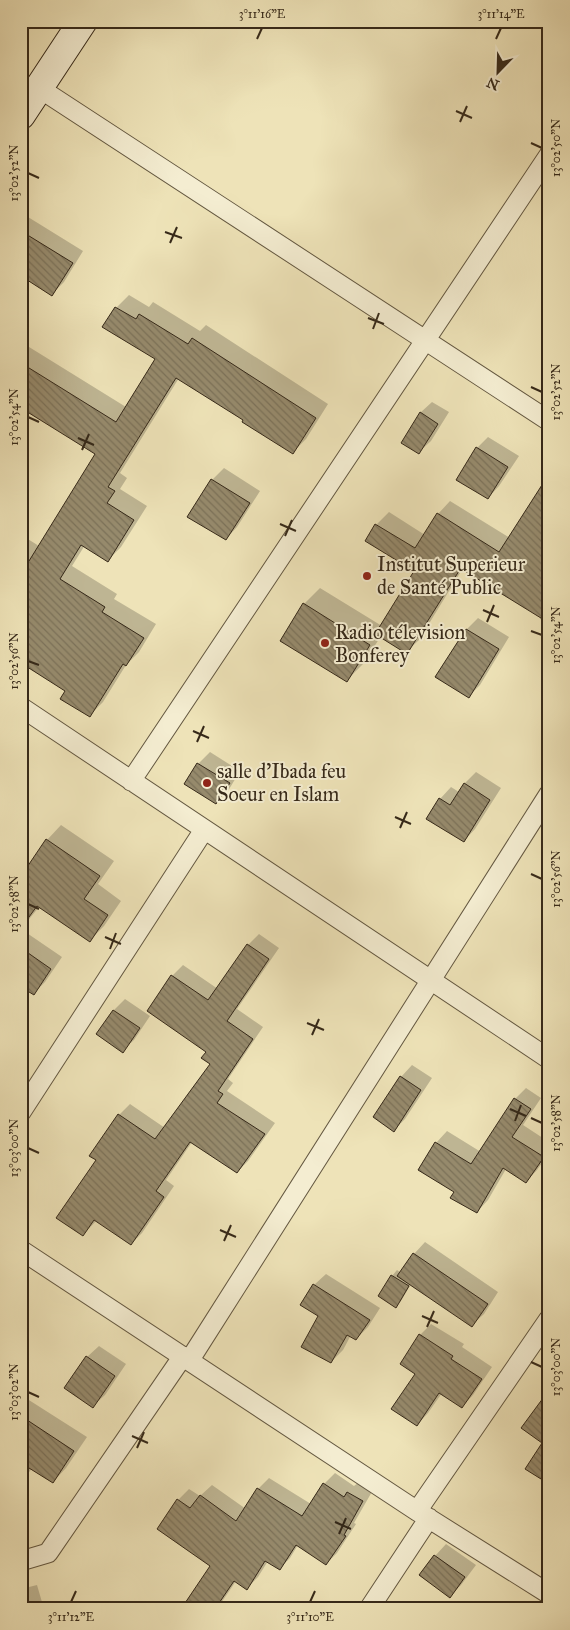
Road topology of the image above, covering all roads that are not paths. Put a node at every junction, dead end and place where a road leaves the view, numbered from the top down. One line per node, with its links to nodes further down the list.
1 (83, 21): 2 (main road)
2 (39, 88): 3 (main road); 5 (street)
3 (21, 115)
4 (549, 155): 5 (street)
5 (425, 340): 6 (street); 8 (street)
6 (549, 421)
7 (21, 707): 8 (street)
8 (131, 781): 10 (street)
9 (549, 794): 11 (street)
10 (204, 830): 11 (street); 13 (street)
11 (430, 980): 12 (street); 16 (street)
12 (549, 1059)
13 (21, 1112)
14 (21, 1250): 16 (street)
15 (549, 1319): 17 (street)
16 (186, 1359): 17 (street); 18 (street)
17 (423, 1515): 19 (street); 20 (street)
18 (21, 1561)
19 (549, 1594)
20 (369, 1609)

